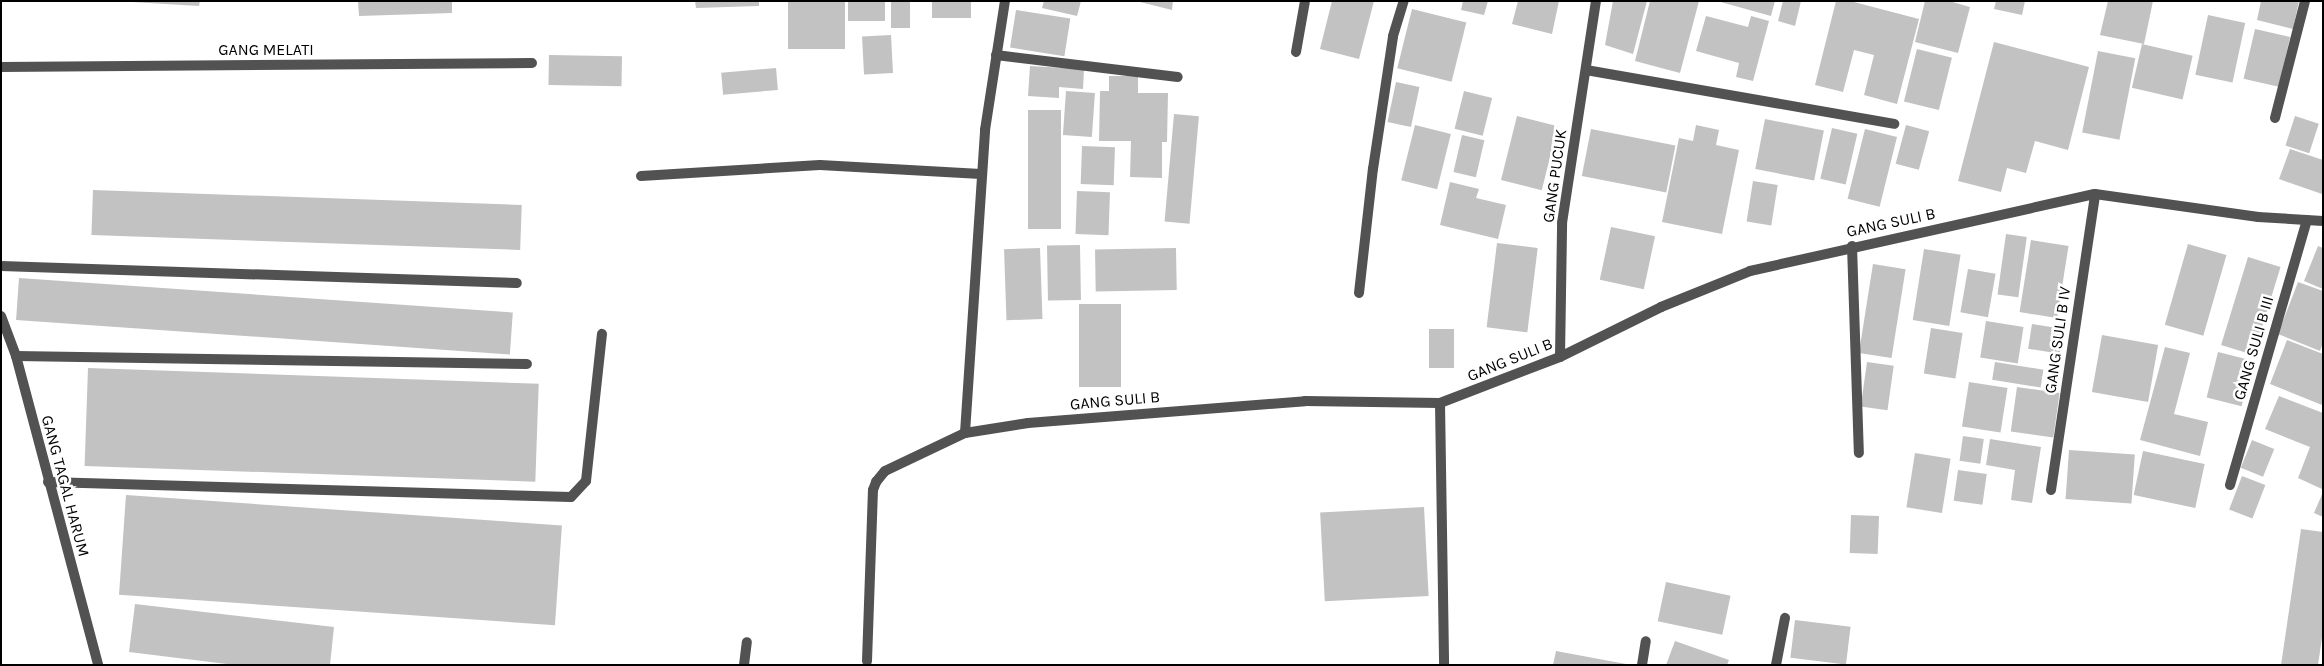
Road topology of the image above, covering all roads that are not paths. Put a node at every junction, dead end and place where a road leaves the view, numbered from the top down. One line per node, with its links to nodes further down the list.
1 (1004, 1): 7 (street)
2 (1305, 1): 6 (street)
3 (1404, 1): 22 (street)
4 (1596, 1): 10 (street, GANG PUCUK)
5 (2305, 1): 12 (street)
6 (1296, 52)
7 (996, 55): 11 (street); 14 (street)
8 (532, 63): 9 (street, GANG MELATI)
9 (1, 67)
10 (1586, 70): 13 (street); 26 (street, GANG PUCUK)
11 (1178, 77)
12 (2275, 118)
13 (1894, 124)
14 (982, 174): 15 (street); 29 (street)
15 (641, 176)
16 (2095, 194): 17 (street, GANG SULI B); 19 (street, GANG SULI B); 33 (street, GANG SULI B IV)
17 (2307, 220): 18 (street, GANG SULI B); 32 (street, GANG SULI B III)
18 (2323, 221)
19 (1852, 246): 26 (street, GANG SULI B); 30 (street)
20 (1, 266): 21 (street)
21 (517, 283)
22 (1359, 293)
23 (1, 316): 25 (street, GANG TAGAL HARUM)
24 (602, 334): 31 (street)
25 (16, 356): 27 (street); 31 (street, GANG TAGAL HARUM)
26 (1560, 357): 28 (street, GANG SULI B)
27 (528, 364)
28 (1440, 403): 29 (street, GANG SULI B); 40 (street)
29 (965, 433): 37 (street, GANG SULI B)
30 (1859, 453)
31 (48, 482): 38 (street, GANG TAGAL HARUM)
32 (2230, 485)
33 (2051, 490)
34 (1785, 618): 42 (street)
35 (1646, 641): 41 (street)
36 (747, 642): 39 (street)
37 (867, 661)
38 (98, 665)
39 (744, 665)
40 (1444, 665)
41 (1642, 665)
42 (1776, 665)

